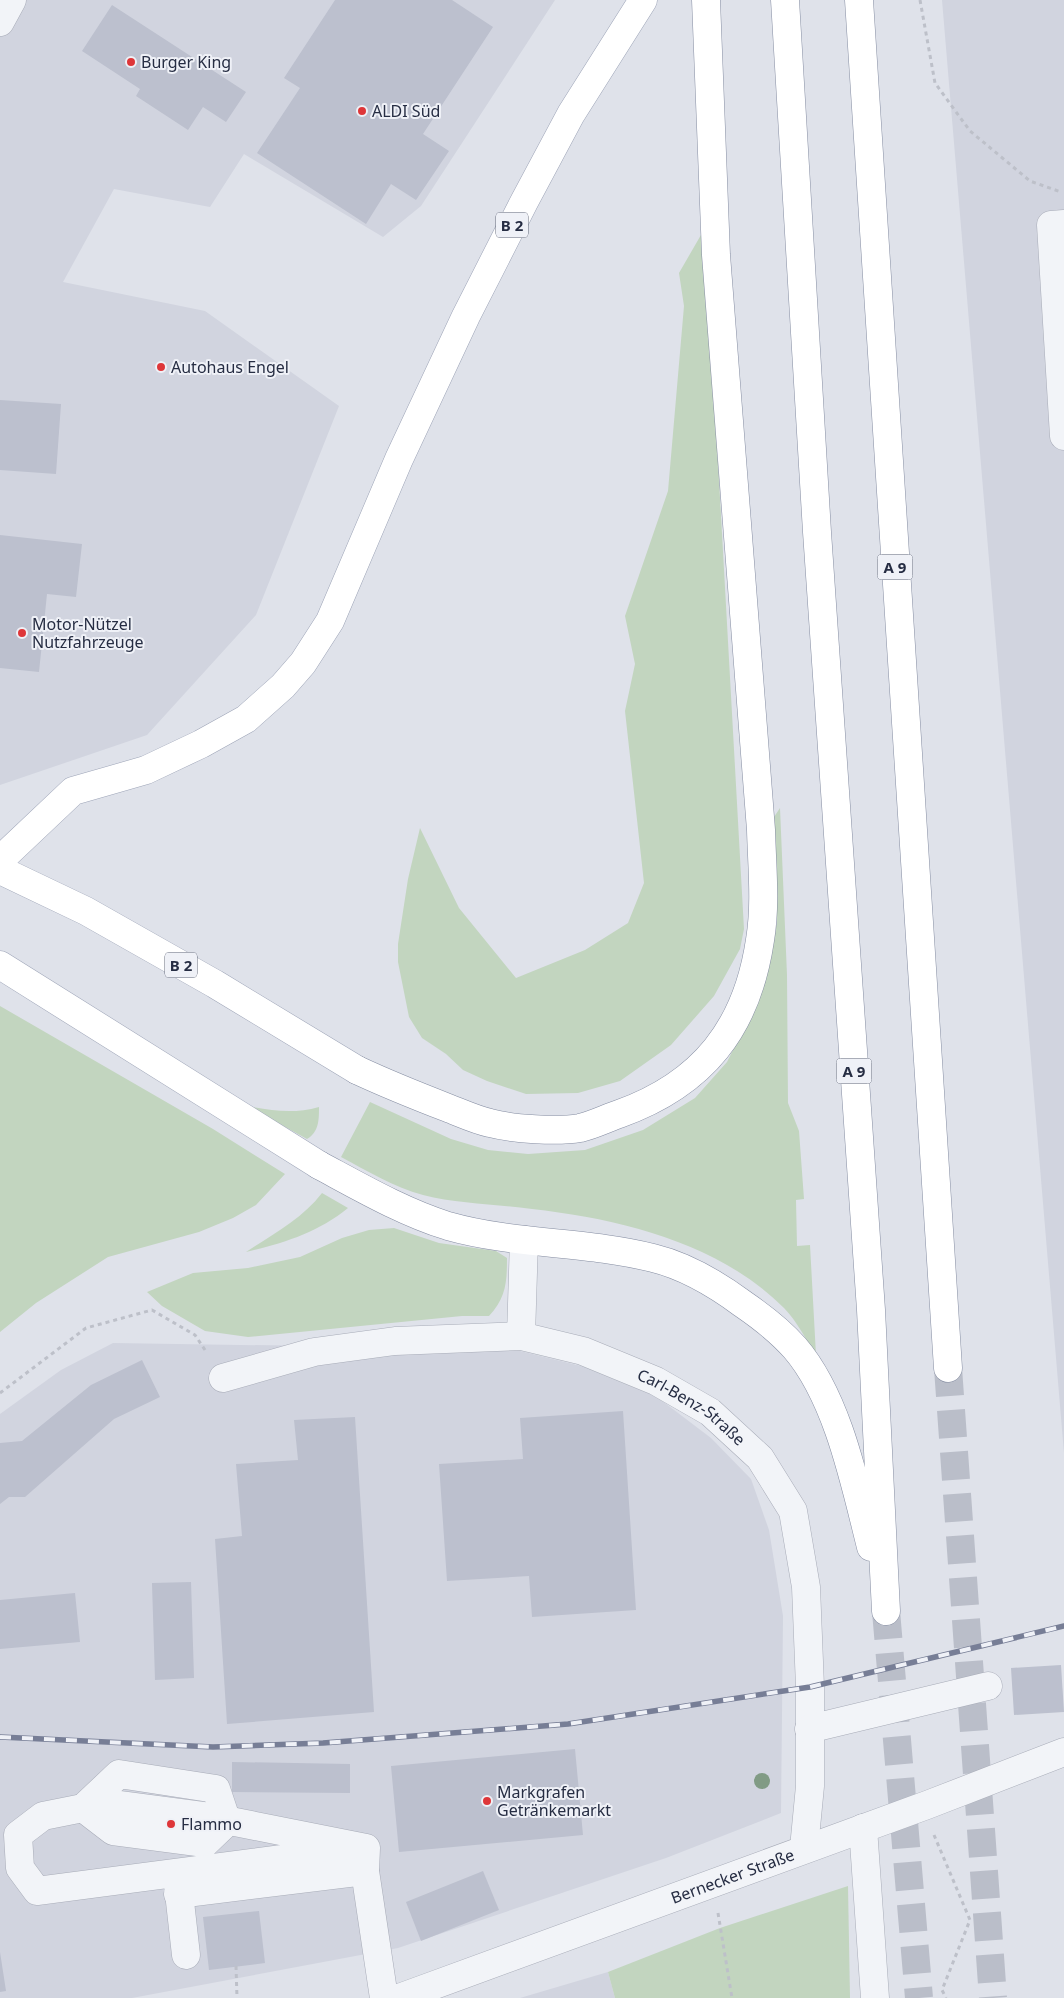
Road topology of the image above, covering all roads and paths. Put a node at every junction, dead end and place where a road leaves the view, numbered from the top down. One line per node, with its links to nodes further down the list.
1 (12, 0): 7 (street)
2 (643, 0): 11 (main road, B 2)
3 (706, 0): 12 (main road, B 2)
4 (785, 0): 14 (main road, A 9)
5 (859, 0): 16 (main road, A 9)
6 (920, 0): 8 (path)
7 (0, 22)
8 (1064, 194)
9 (1064, 224): 10 (street)
10 (1064, 436)
11 (0, 860)
12 (0, 870)
13 (0, 965): 14 (main road)
14 (524, 1240): 15 (street)
15 (522, 1336): 17 (street, Carl-Benz-Straße); 20 (street, Carl-Benz-Straße)
16 (948, 1368)
17 (223, 1378): 18 (path)
18 (0, 1393)
19 (988, 1686): 20 (street)
20 (809, 1729): 24 (street, Carl-Benz-Straße)
21 (1064, 1752): 22 (street, Bernecker Straße)
22 (927, 1805): 23 (street, Bernecker Straße); 35 (path)
23 (863, 1828): 24 (street, Bernecker Straße); 34 (street)
24 (804, 1848): 27 (street, Bernecker Straße)
25 (365, 1860): 26 (street); 26 (street); 31 (street)
26 (177, 1883): 28 (street)
27 (712, 1883): 32 (street, Bernecker Straße); 33 (path)
28 (186, 1955)
29 (236, 1966): 30 (path)
30 (237, 1998)
31 (384, 1998)
32 (399, 1998)
33 (732, 1998)
34 (875, 1998)
35 (946, 1998)

